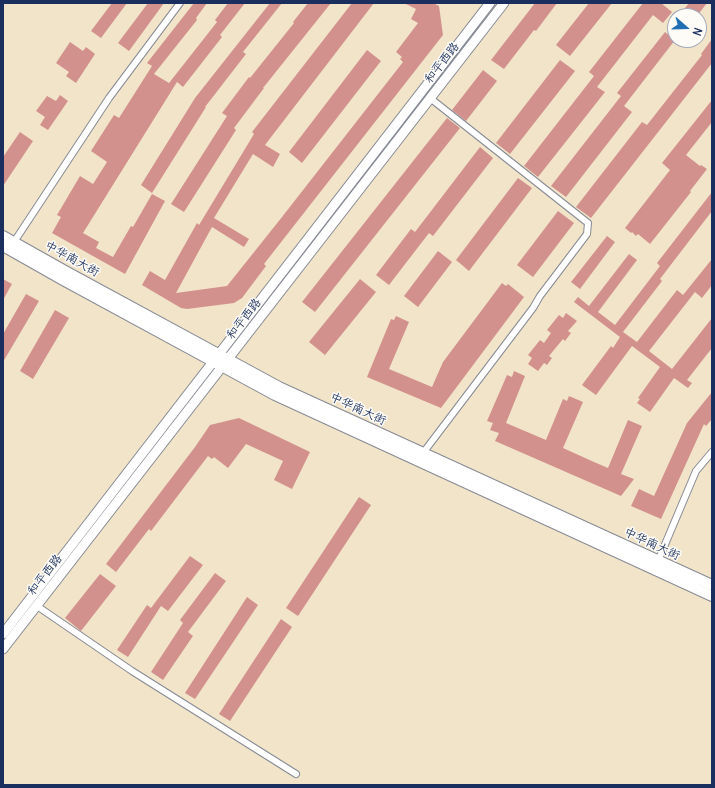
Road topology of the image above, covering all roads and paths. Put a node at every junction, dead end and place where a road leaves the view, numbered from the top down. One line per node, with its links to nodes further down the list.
1 (180, 3): 6 (street)
2 (490, 3): 8 (main road, 和平西路)
3 (504, 3): 4 (main road, 和平西路)
4 (430, 98): 8 (main road, 和平西路); 10 (street)
5 (3, 236): 6 (main road, 中华南大街)
6 (14, 242): 8 (main road, 中华南大街)
7 (3, 246): 8 (main road, 中华南大街)
8 (221, 360): 10 (main road, 中华南大街); 13 (main road, 中华南大街); 14 (main road, 和平西路); 15 (main road, 和平西路)
9 (712, 452): 11 (street)
10 (423, 454): 11 (main road, 中华南大街)
11 (658, 561): 12 (main road, 中华南大街)
12 (712, 585)
13 (712, 596)
14 (36, 606): 16 (main road, 和平西路); 17 (street)
15 (3, 634)
16 (3, 649)
17 (296, 774)

